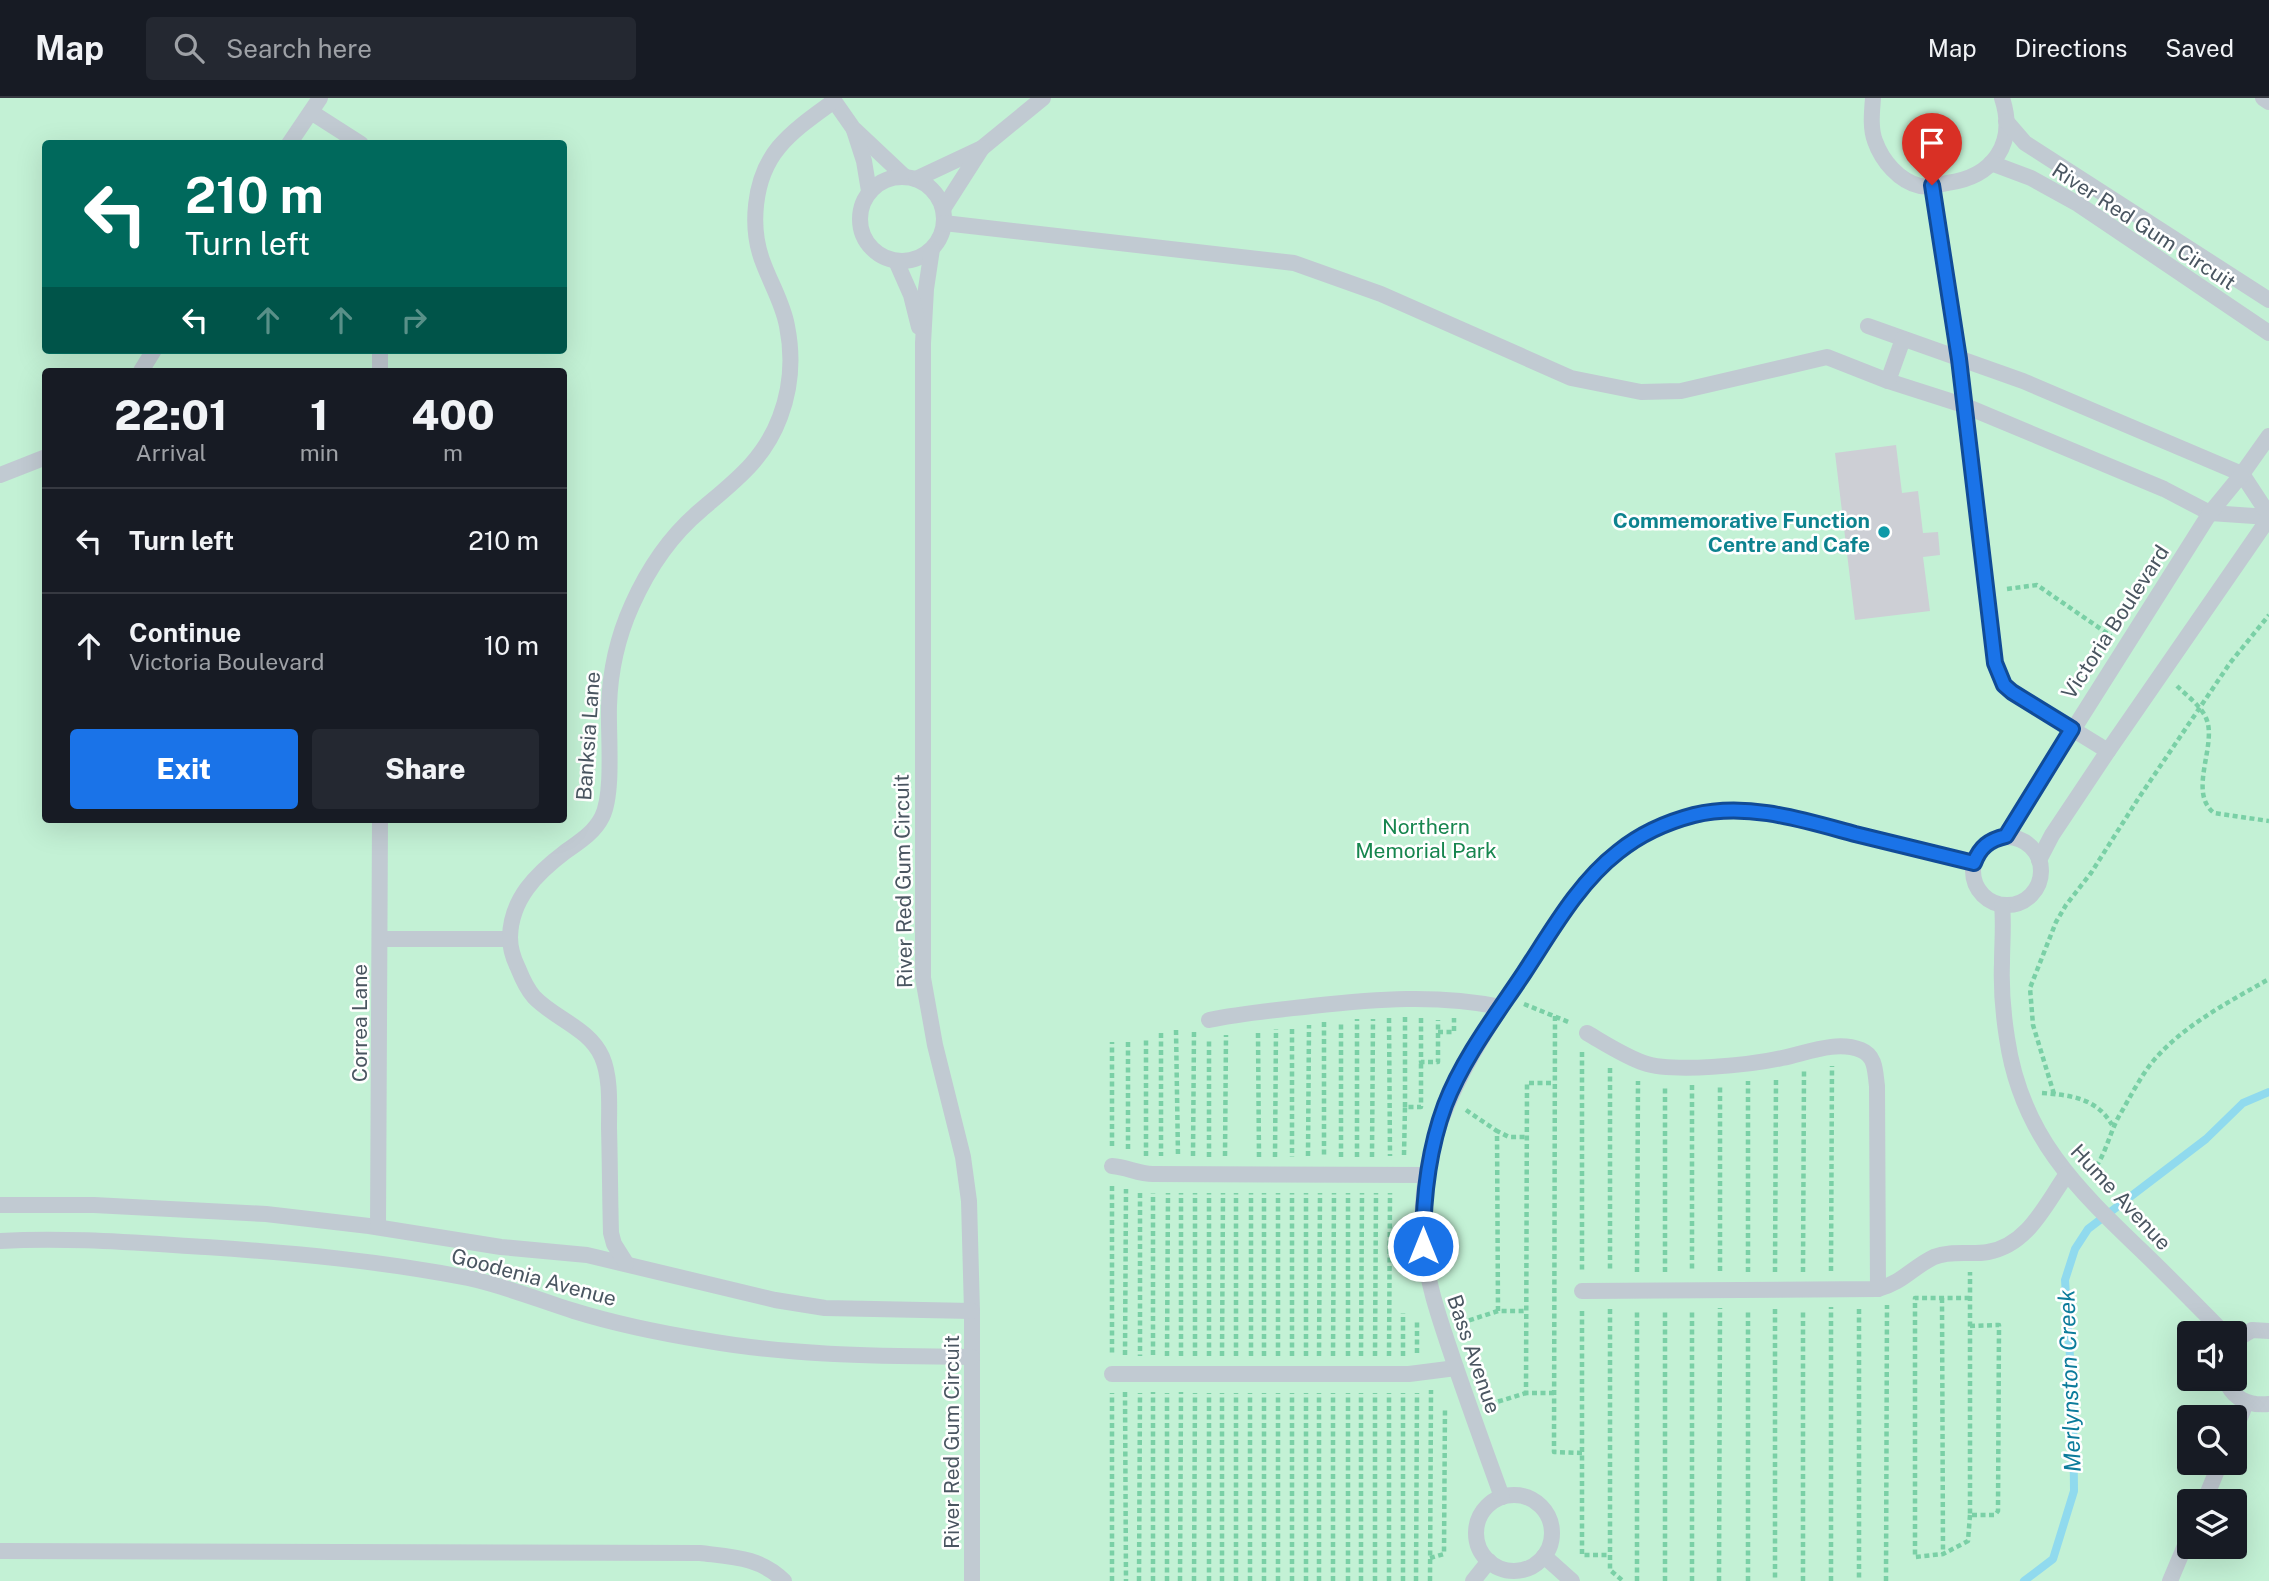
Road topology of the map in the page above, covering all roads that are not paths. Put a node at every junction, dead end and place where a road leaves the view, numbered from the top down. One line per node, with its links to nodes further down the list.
1 (1043, 98): 12 (lane)
2 (1872, 98): 15 (lane)
3 (2002, 98): 8 (lane)
4 (2263, 98): 6 (lane)
5 (833, 99): 9 (lane); 42 (lane, Banksia Lane)
6 (2269, 102)
7 (316, 105): 10 (lane); 11 (lane)
8 (2006, 121): 13 (lane); 20 (lane, River Red Gum Circuit)
9 (853, 128): 14 (lane); 16 (lane)
10 (292, 140)
11 (356, 140)
12 (982, 148): 14 (lane); 17 (lane)
13 (1991, 163): 15 (lane); 22 (lane, River Red Gum Circuit)
14 (910, 178): 16 (lane); 17 (lane)
15 (1932, 185): 25 (lane)
16 (869, 191): 19 (lane)
17 (944, 216): 18 (lane); 26 (lane)
18 (932, 249): 19 (lane); 24 (lane, River Red Gum Circuit)
19 (897, 261): 24 (lane, River Red Gum Circuit)
20 (2269, 300)
21 (1868, 326): 23 (lane)
22 (2269, 333)
23 (1903, 339): 25 (lane); 26 (lane)
24 (923, 342): 55 (lane, River Red Gum Circuit)
25 (1959, 359): 27 (lane); 30 (lane)
26 (1888, 382): 27 (lane)
27 (1963, 405): 32 (lane); 34 (lane)
28 (2269, 436): 30 (lane, Victoria Boulevard)
29 (42, 459): 31 (lane)
30 (2242, 474): 32 (lane, Victoria Boulevard); 33 (lane)
31 (0, 475)
32 (2210, 513): 33 (lane); 34 (lane, Victoria Boulevard)
33 (2269, 517): 35 (lane)
34 (2072, 729): 35 (lane); 37 (lane, Victoria Boulevard)
35 (2108, 751): 38 (lane)
36 (380, 823): 41 (lane, Correa Lane)
37 (2006, 836): 38 (lane); 39 (lane)
38 (2039, 860): 40 (lane)
39 (1974, 863): 40 (lane); 43 (lane, Bass Avenue)
40 (2002, 905): 47 (lane, Hume Avenue)
41 (380, 939): 42 (lane); 50 (lane, Correa Lane)
42 (510, 939): 52 (lane, Banksia Lane)
43 (1504, 1002): 44 (lane); 48 (lane, Bass Avenue)
44 (1210, 1020)
45 (1587, 1033): 53 (lane)
46 (1120, 1167): 48 (lane)
47 (2067, 1174): 53 (lane); 56 (lane, Hume Avenue)
48 (1427, 1175): 60 (lane, Bass Avenue)
49 (0, 1205): 50 (lane, Goodenia Avenue)
50 (378, 1227): 52 (lane, Goodenia Avenue)
51 (0, 1241): 59 (lane, Goodenia Avenue)
52 (626, 1263): 55 (lane, Goodenia Avenue)
53 (1882, 1288): 54 (lane)
54 (1582, 1291)
55 (972, 1311): 59 (lane, River Red Gum Circuit)
56 (2212, 1321)
57 (2269, 1331): 58 (lane)
58 (2247, 1333)
59 (972, 1357): 71 (lane, River Red Gum Circuit)
60 (1456, 1368): 61 (lane); 65 (lane, Bass Avenue)
61 (1112, 1374)
62 (2233, 1391): 63 (lane)
63 (2246, 1403): 64 (lane)
64 (2269, 1404)
65 (1502, 1497): 67 (lane); 69 (lane)
66 (0, 1551): 70 (lane)
67 (1544, 1556): 69 (lane); 73 (lane)
68 (2180, 1559): 74 (lane)
69 (1489, 1561): 72 (lane)
70 (784, 1581)
71 (972, 1581)
72 (1473, 1581)
73 (1572, 1581)
74 (2171, 1581)

